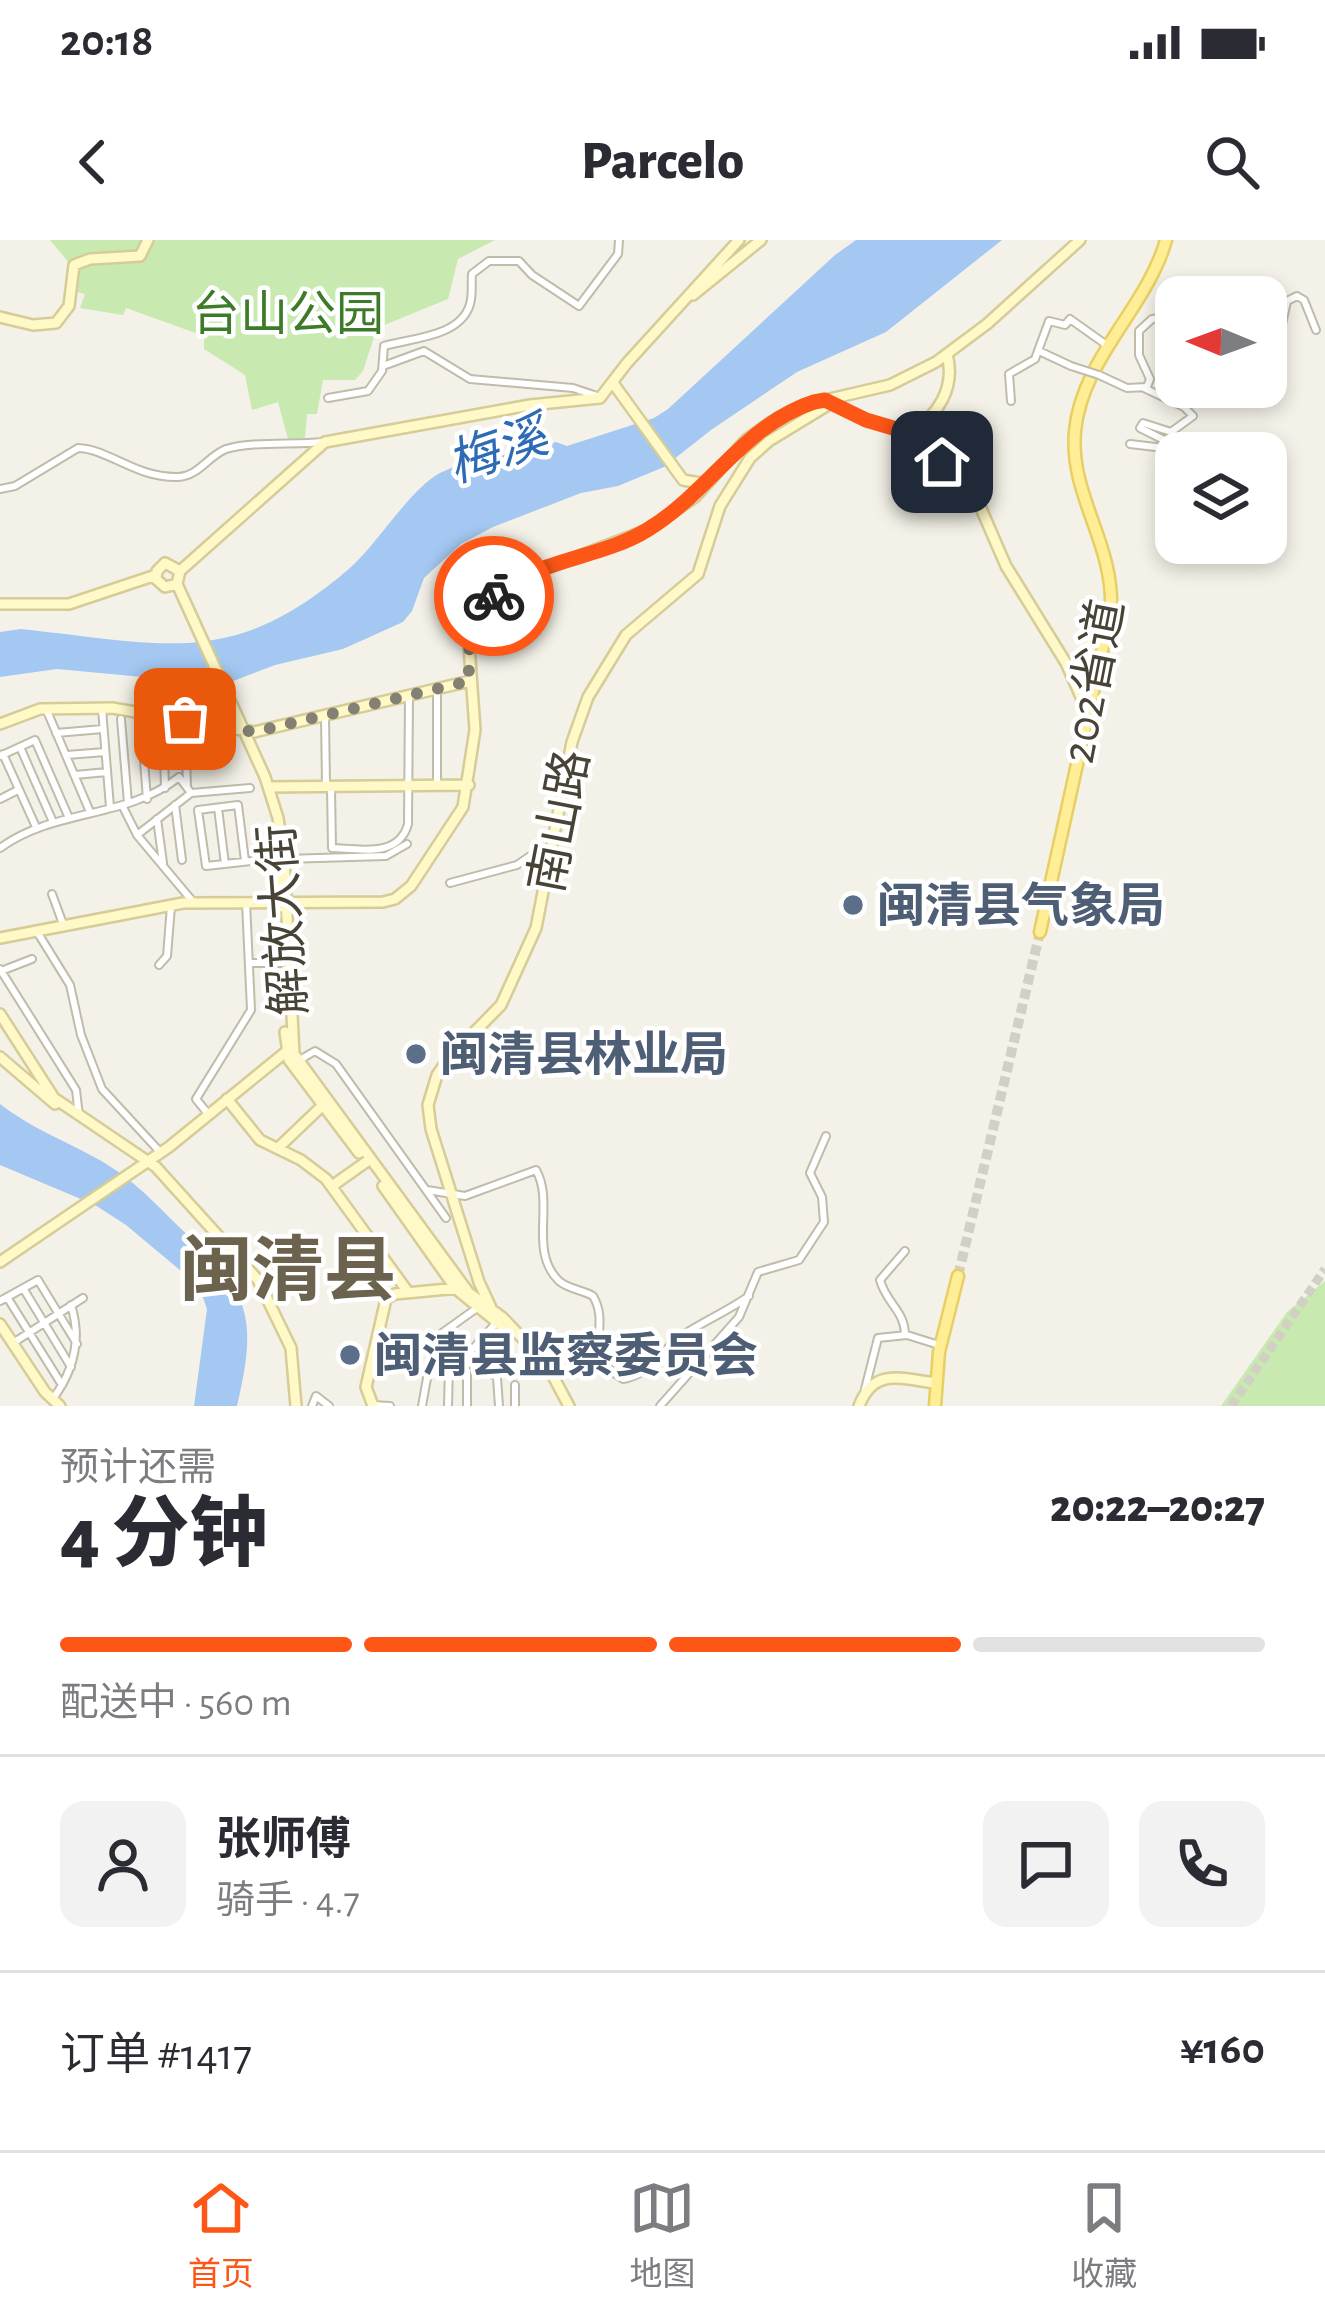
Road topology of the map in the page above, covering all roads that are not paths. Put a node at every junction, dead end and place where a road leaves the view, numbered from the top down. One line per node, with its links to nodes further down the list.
1 (148, 240): 9 (street)
2 (619, 240): 15 (street)
3 (739, 240): 7 (street)
4 (761, 240): 7 (street)
5 (1079, 240): 14 (street)
6 (1166, 240): 12 (main road, 202省道)
7 (688, 298): 16 (street)
8 (1287, 301): 11 (street)
9 (0, 317)
10 (1155, 319): 17 (street)
11 (1316, 330)
12 (1108, 346): 13 (street); 38 (main road, 202省道)
13 (1039, 350): 17 (street, bridge); 20 (street)
14 (947, 354): 21 (street, 南山路); 22 (street)
15 (383, 366): 18 (street); 19 (street)
16 (616, 388): 19 (street); 25 (street)
17 (1144, 388): 24 (street)
18 (328, 398)
19 (600, 398): 23 (street)
20 (1011, 401)
21 (828, 402): 22 (street); 26 (street); 80 (street, 南山路)
22 (910, 433): 38 (street)
23 (325, 442): 27 (street); 29 (street)
24 (1130, 443)
25 (681, 478): 26 (street); 28 (street)
26 (706, 484): 28 (street)
27 (0, 489)
28 (688, 502): 33 (street)
29 (179, 571): 30 (street); 31 (street)
30 (156, 575): 31 (street); 32 (street)
31 (175, 585): 46 (street, 解放大街)
32 (0, 604)
33 (470, 681): 34 (street); 57 (street)
34 (437, 689): 35 (street); 56 (street)
35 (409, 696): 39 (street); 55 (street)
36 (102, 708): 37 (street); 41 (street); 45 (street)
37 (46, 709): 43 (street); 47 (street)
38 (1088, 713): 91 (main road, 202省道)
39 (325, 715): 46 (street); 54 (street)
40 (121, 719): 65 (street)
41 (185, 719): 46 (street); 62 (street)
42 (141, 722): 63 (street)
43 (0, 724)
44 (163, 725): 59 (street)
45 (104, 729): 47 (street); 49 (street)
46 (241, 731): 58 (street, 解放大街); 77 (street, 解放大街)
47 (56, 733): 51 (street)
48 (20, 747): 50 (street); 70 (street); 72 (street)
49 (105, 752): 51 (street); 52 (street)
50 (2, 755): 61 (street)
51 (66, 755): 53 (street)
52 (107, 772): 53 (street); 67 (street)
53 (74, 775): 69 (street)
54 (328, 785): 55 (street); 55 (street); 58 (street)
55 (408, 785): 56 (street)
56 (437, 785): 57 (street)
57 (469, 785): 86 (street)
58 (269, 787): 77 (street, 解放大街)
59 (165, 788): 62 (street); 63 (street)
60 (250, 788): 62 (street)
61 (19, 790): 64 (street); 73 (street)
62 (189, 790): 66 (street)
63 (147, 799): 65 (street)
64 (0, 800)
65 (125, 804): 67 (street); 74 (street)
66 (176, 805): 71 (street); 78 (street)
67 (110, 808): 69 (street)
68 (218, 808): 79 (street); 81 (street); 81 (street)
69 (90, 812): 70 (street)
70 (69, 818): 72 (street)
71 (158, 819): 74 (street); 82 (street)
72 (53, 822): 73 (street)
73 (36, 827): 76 (street)
74 (136, 835): 82 (street)
75 (407, 844): 77 (street)
76 (0, 848)
77 (281, 858): 79 (street); 86 (street, 解放大街)
78 (182, 860)
79 (244, 861): 81 (street)
80 (550, 861): 83 (street); 113 (street, 南山路)
81 (225, 864)
82 (164, 867): 87 (street)
83 (450, 883)
84 (52, 894): 89 (street)
85 (246, 902): 86 (street); 87 (street); 94 (street)
86 (283, 902): 95 (street, 解放大街); 99 (street, 解放大街)
87 (194, 903): 88 (street)
88 (172, 904): 89 (street); 96 (street)
89 (63, 923): 90 (street)
90 (35, 930): 92 (street); 108 (street)
91 (1040, 932)
92 (0, 938)
93 (32, 959): 97 (street)
94 (250, 963): 95 (street); 105 (street)
95 (283, 963): 99 (street, 解放大街)
96 (159, 965)
97 (1, 970): 104 (street)
98 (0, 1014): 104 (street)
99 (289, 1051): 102 (street); 103 (street, 解放大街); 120 (street, 解放大街)
100 (0, 1057): 104 (street)
101 (304, 1058): 112 (street)
102 (227, 1099): 105 (street); 107 (street)
103 (322, 1106): 107 (street); 109 (street, 解放大街)
104 (75, 1114): 110 (street)
105 (208, 1115): 108 (street)
106 (826, 1136): 122 (street)
107 (278, 1148): 111 (street)
108 (160, 1153): 110 (street)
109 (366, 1162): 111 (street); 120 (street, 解放大街)
110 (145, 1163): 116 (street); 145 (street)
111 (332, 1186): 121 (street)
112 (427, 1190): 113 (street); 114 (street)
113 (450, 1194): 118 (street, 南山路); 122 (street)
114 (446, 1218)
115 (905, 1251): 133 (street)
116 (0, 1262)
117 (958, 1276): 136 (main road)
118 (479, 1282): 120 (street); 128 (street, 南山路)
119 (23, 1288): 124 (street); 127 (street); 129 (street)
120 (460, 1288): 121 (street); 126 (street, 解放大街); 128 (street, 解放大街)
121 (408, 1292): 144 (street)
122 (749, 1296): 155 (street)
123 (83, 1298): 125 (street)
124 (3, 1299): 131 (street)
125 (71, 1305): 127 (street); 135 (street)
126 (477, 1307): 128 (street, 解放大街); 132 (street)
127 (58, 1314): 129 (street); 135 (street)
128 (495, 1316): 152 (street); 154 (street, 解放大街)
129 (44, 1323): 131 (street); 138 (street)
130 (0, 1324): 134 (street)
131 (29, 1333): 134 (street); 140 (street)
132 (442, 1333)
133 (905, 1335): 136 (street); 142 (street)
134 (13, 1343): 143 (street)
135 (77, 1344): 138 (street)
136 (940, 1345): 139 (main road)
137 (449, 1365): 149 (street); 150 (street); 151 (street)
138 (71, 1367): 140 (street)
139 (936, 1383): 142 (street); 157 (main road)
140 (62, 1385): 143 (street)
141 (515, 1385): 153 (street)
142 (865, 1389): 156 (street)
143 (56, 1403)
144 (373, 1405): 148 (street)
145 (296, 1406)
146 (312, 1406): 147 (street)
147 (329, 1406)
148 (390, 1406)
149 (422, 1406)
150 (448, 1406)
151 (466, 1406)
152 (499, 1406)
153 (514, 1406)
154 (567, 1406)
155 (660, 1406)
156 (859, 1406)
157 (935, 1406)

